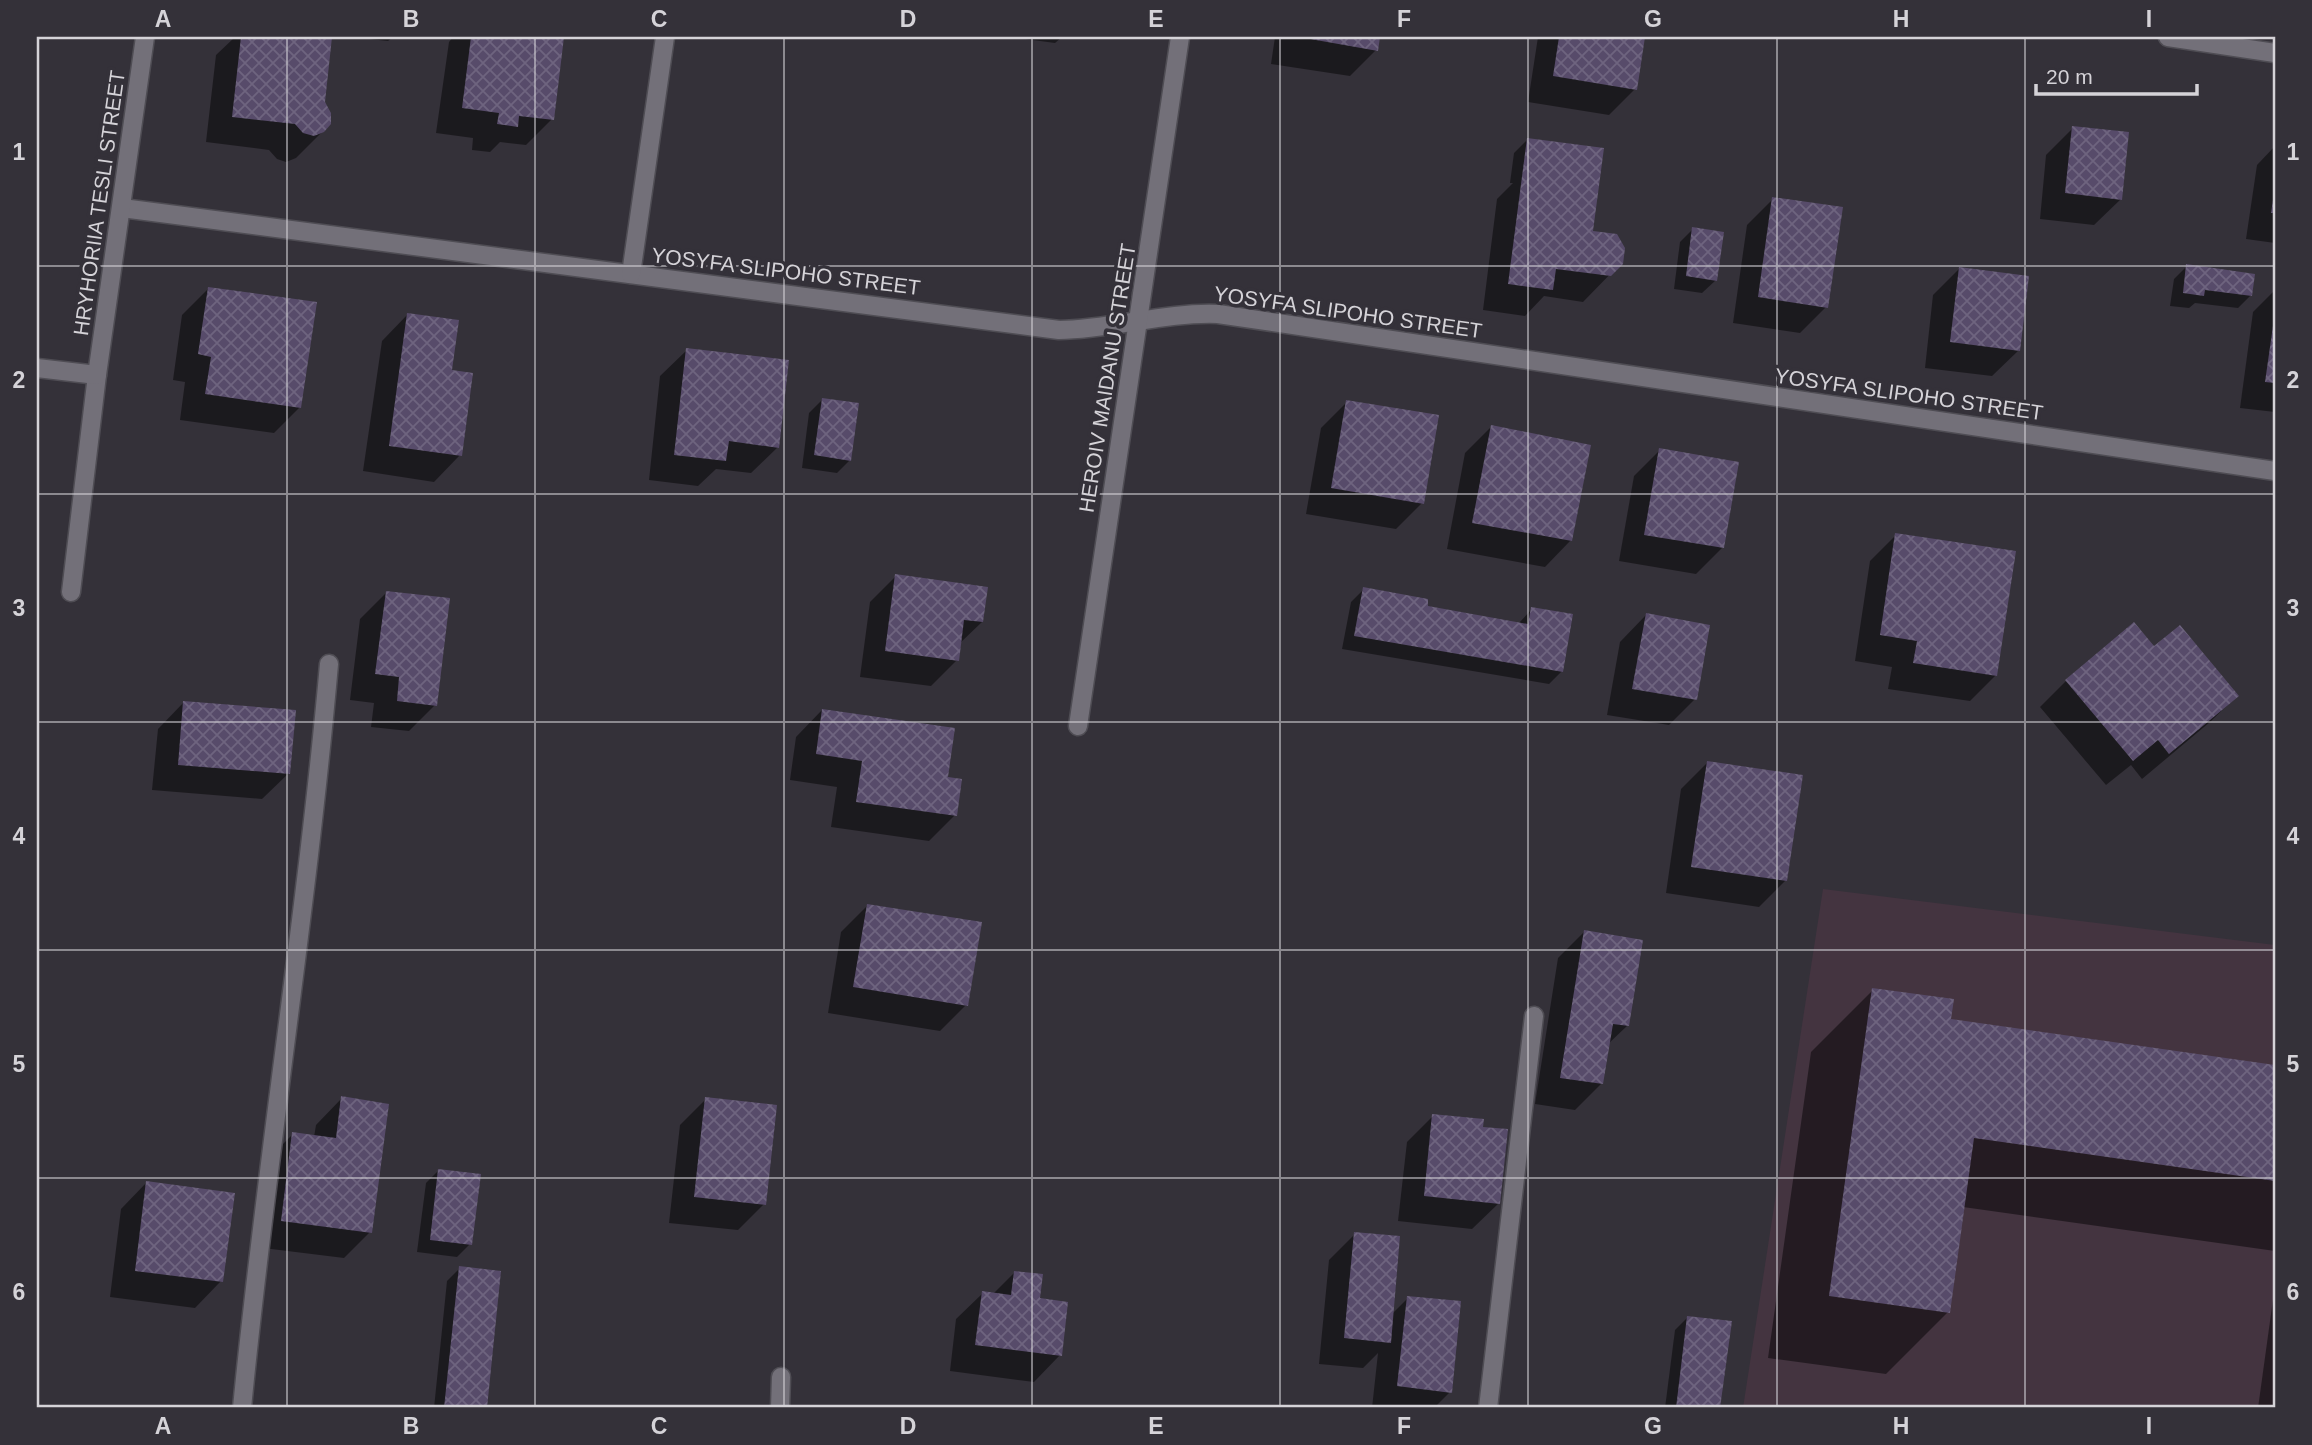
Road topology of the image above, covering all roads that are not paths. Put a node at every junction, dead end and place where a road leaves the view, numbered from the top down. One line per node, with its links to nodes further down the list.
1 (145, 37): 6 (street, HRYHORIIA TESLI STREET)
2 (665, 37): 7 (street)
3 (1180, 37): 8 (street, HEROIV MAIDANU STREET)
4 (2168, 37): 5 (street)
5 (2275, 52)
6 (122, 208): 7 (street, YOSYFA SLIPOHO STREET); 10 (street, HRYHORIIA TESLI STREET)
7 (631, 274): 8 (street, YOSYFA SLIPOHO STREET)
8 (1139, 322): 11 (street, YOSYFA SLIPOHO STREET); 14 (street, HEROIV MAIDANU STREET)
9 (37, 368): 10 (street)
10 (97, 375): 12 (street, HRYHORIIA TESLI STREET)
11 (2275, 471)
12 (71, 592)
13 (328, 664): 17 (street)
14 (1078, 726)
15 (1534, 1016): 19 (street)
16 (781, 1377): 18 (street)
17 (242, 1408)
18 (780, 1408)
19 (1488, 1408)

